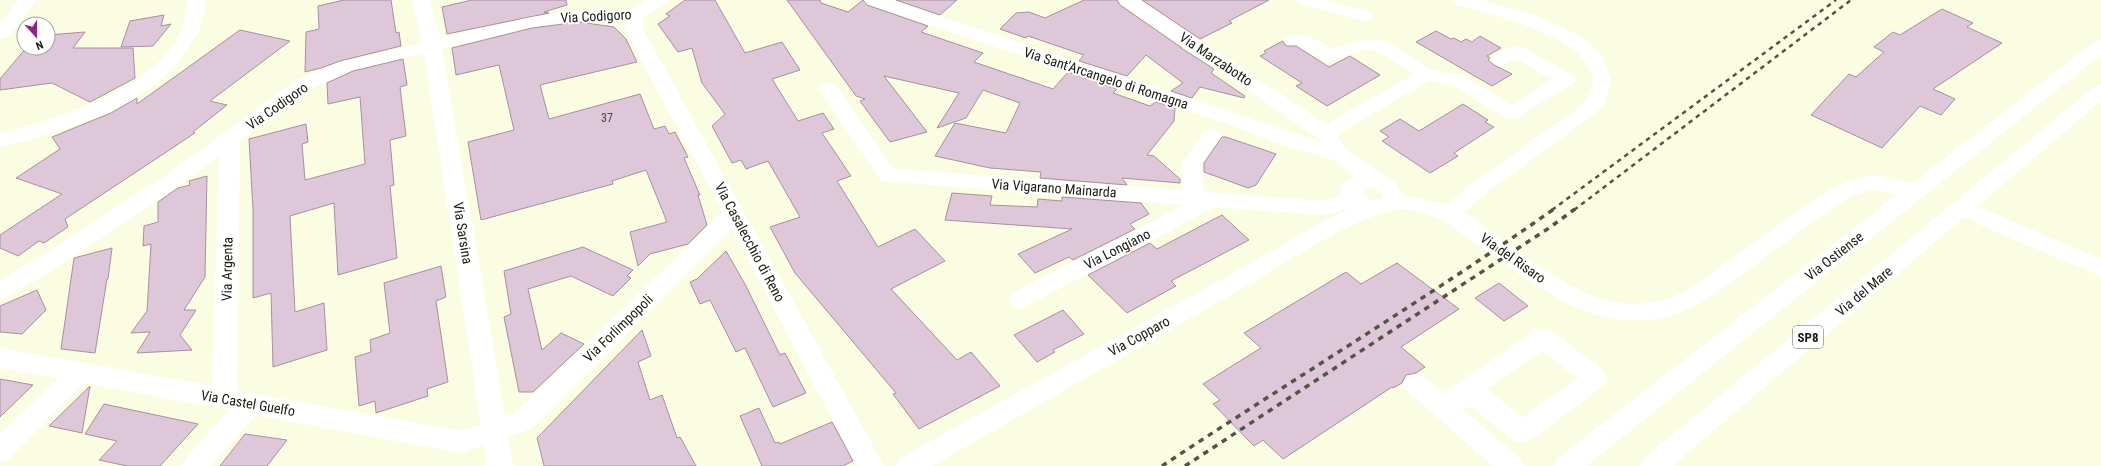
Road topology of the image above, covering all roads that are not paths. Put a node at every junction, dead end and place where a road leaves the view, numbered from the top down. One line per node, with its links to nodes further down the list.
1 (27, 0): 11 (street)
2 (197, 0): 21 (street)
3 (421, 0): 13 (street, Via Sarsina)
4 (660, 0): 9 (street, Via Codigoro)
5 (873, 0): 23 (street, Via Sant'Arcangelo di Romagna)
6 (1127, 0): 19 (street, Via Marzabotto)
7 (1305, 0): 10 (street)
8 (1461, 0): 32 (street)
9 (634, 16): 13 (street, Via Codigoro); 31 (street, Via Casalecchio di Reno)
10 (1365, 16)
11 (0, 34)
12 (1293, 41): 16 (street)
13 (432, 45): 22 (street, Via Codigoro); 43 (street, Via Sarsina)
14 (2101, 46): 25 (street, Via Ostiense)
15 (1501, 60): 16 (street)
16 (1426, 75): 19 (street)
17 (829, 89): 26 (street, Via Vigarano Mainarda)
18 (2101, 92): 30 (street, Via del Mare / SP8)
19 (1334, 128): 23 (street, Via Marzabotto)
20 (1211, 136): 26 (street)
21 (0, 140)
22 (230, 140): 35 (street, Via Codigoro); 40 (street, Via Argenta)
23 (1340, 154): 24 (street)
24 (1375, 180): 28 (street); 29 (street)
25 (1915, 194): 32 (street, Via del Risaro); 50 (street, Via Ostiense)
26 (1193, 198): 27 (street, Via Vigarano Mainarda)
27 (1214, 199): 33 (street, Via Vigarano Mainarda); 36 (street, Via Longiano)
28 (1392, 201): 29 (street); 32 (street, Via del Risaro)
29 (1363, 204): 33 (street, Via Copparo)
30 (1964, 208): 34 (street); 51 (street, Via del Mare / SP8)
31 (735, 213): 43 (street, Via Forlimpopoli); 47 (street, Via Casalecchio di Reno)
32 (1449, 214)
33 (1331, 216): 48 (street, Via Copparo)
34 (2101, 268)
35 (0, 291)
36 (1020, 299)
37 (0, 358): 38 (street, Via Castel Guelfo)
38 (80, 373): 40 (street, Via Castel Guelfo); 44 (street)
39 (1415, 384): 42 (street)
40 (224, 398): 41 (street, Via Castel Guelfo)
41 (251, 403): 43 (street, Via Castel Guelfo); 45 (street)
42 (1449, 403): 42 (street); 49 (street)
43 (494, 431): 46 (street, Via Sarsina)
44 (0, 451)
45 (195, 466)
46 (500, 466)
47 (871, 466)
48 (909, 466)
49 (1511, 466)
50 (1567, 466)
51 (1653, 466)

